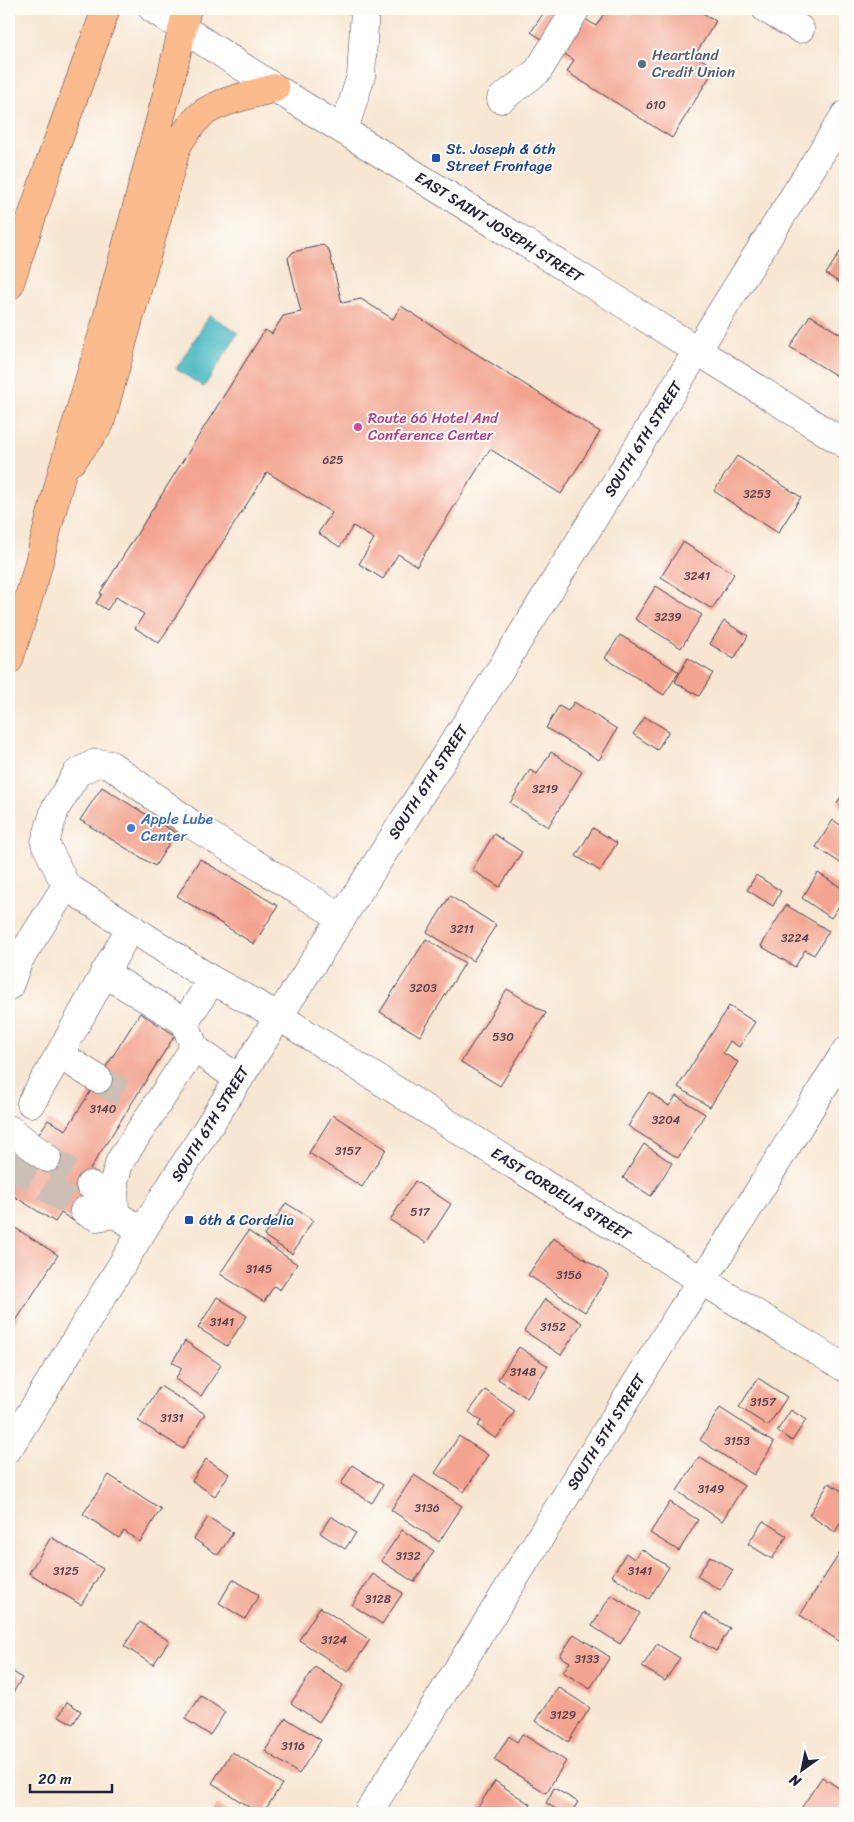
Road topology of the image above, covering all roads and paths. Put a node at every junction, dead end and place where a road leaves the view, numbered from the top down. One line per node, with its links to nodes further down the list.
1 (106, 9): 12 (main road)
2 (153, 9): 6 (street, EAST SAINT JOSEPH STREET)
3 (365, 9): 11 (street)
4 (576, 9): 9 (street)
5 (766, 9): 7 (street)
6 (184, 18): 8 (street, EAST SAINT JOSEPH STREET); 17 (main road)
7 (800, 29)
8 (275, 88): 11 (street, EAST SAINT JOSEPH STREET); 17 (main road)
9 (501, 100)
10 (845, 115): 15 (street, SOUTH 6TH STREET)
11 (344, 130): 15 (street, EAST SAINT JOSEPH STREET)
12 (48, 165): 13 (main road); 14 (main road)
13 (9, 237)
14 (9, 286)
15 (697, 351): 16 (street, EAST SAINT JOSEPH STREET); 20 (street, SOUTH 6TH STREET)
16 (845, 444)
17 (60, 476): 18 (main road)
18 (11, 650)
19 (66, 886): 20 (street); 21 (street, EAST CORDELIA STREET); 24 (street)
20 (342, 918): 25 (street, SOUTH 6TH STREET)
21 (131, 927): 22 (street); 23 (street, EAST CORDELIA STREET)
22 (104, 973): 26 (street); 29 (street)
23 (212, 980): 25 (street, EAST CORDELIA STREET); 26 (street)
24 (9, 986)
25 (278, 1016): 31 (street, SOUTH 6TH STREET); 38 (street, EAST CORDELIA STREET)
26 (185, 1022): 27 (street)
27 (194, 1048): 31 (street); 36 (street)
28 (845, 1052): 38 (street, SOUTH 5TH STREET)
29 (60, 1055): 30 (street); 32 (street)
30 (98, 1079)
31 (239, 1079): 37 (street, SOUTH 6TH STREET)
32 (31, 1103)
33 (9, 1129): 34 (street)
34 (47, 1158)
35 (87, 1198): 36 (street)
36 (114, 1206): 37 (street)
37 (142, 1231): 40 (street, SOUTH 6TH STREET)
38 (702, 1281): 39 (street, EAST CORDELIA STREET); 41 (street, SOUTH 5TH STREET)
39 (845, 1368)
40 (9, 1448)
41 (368, 1813)

